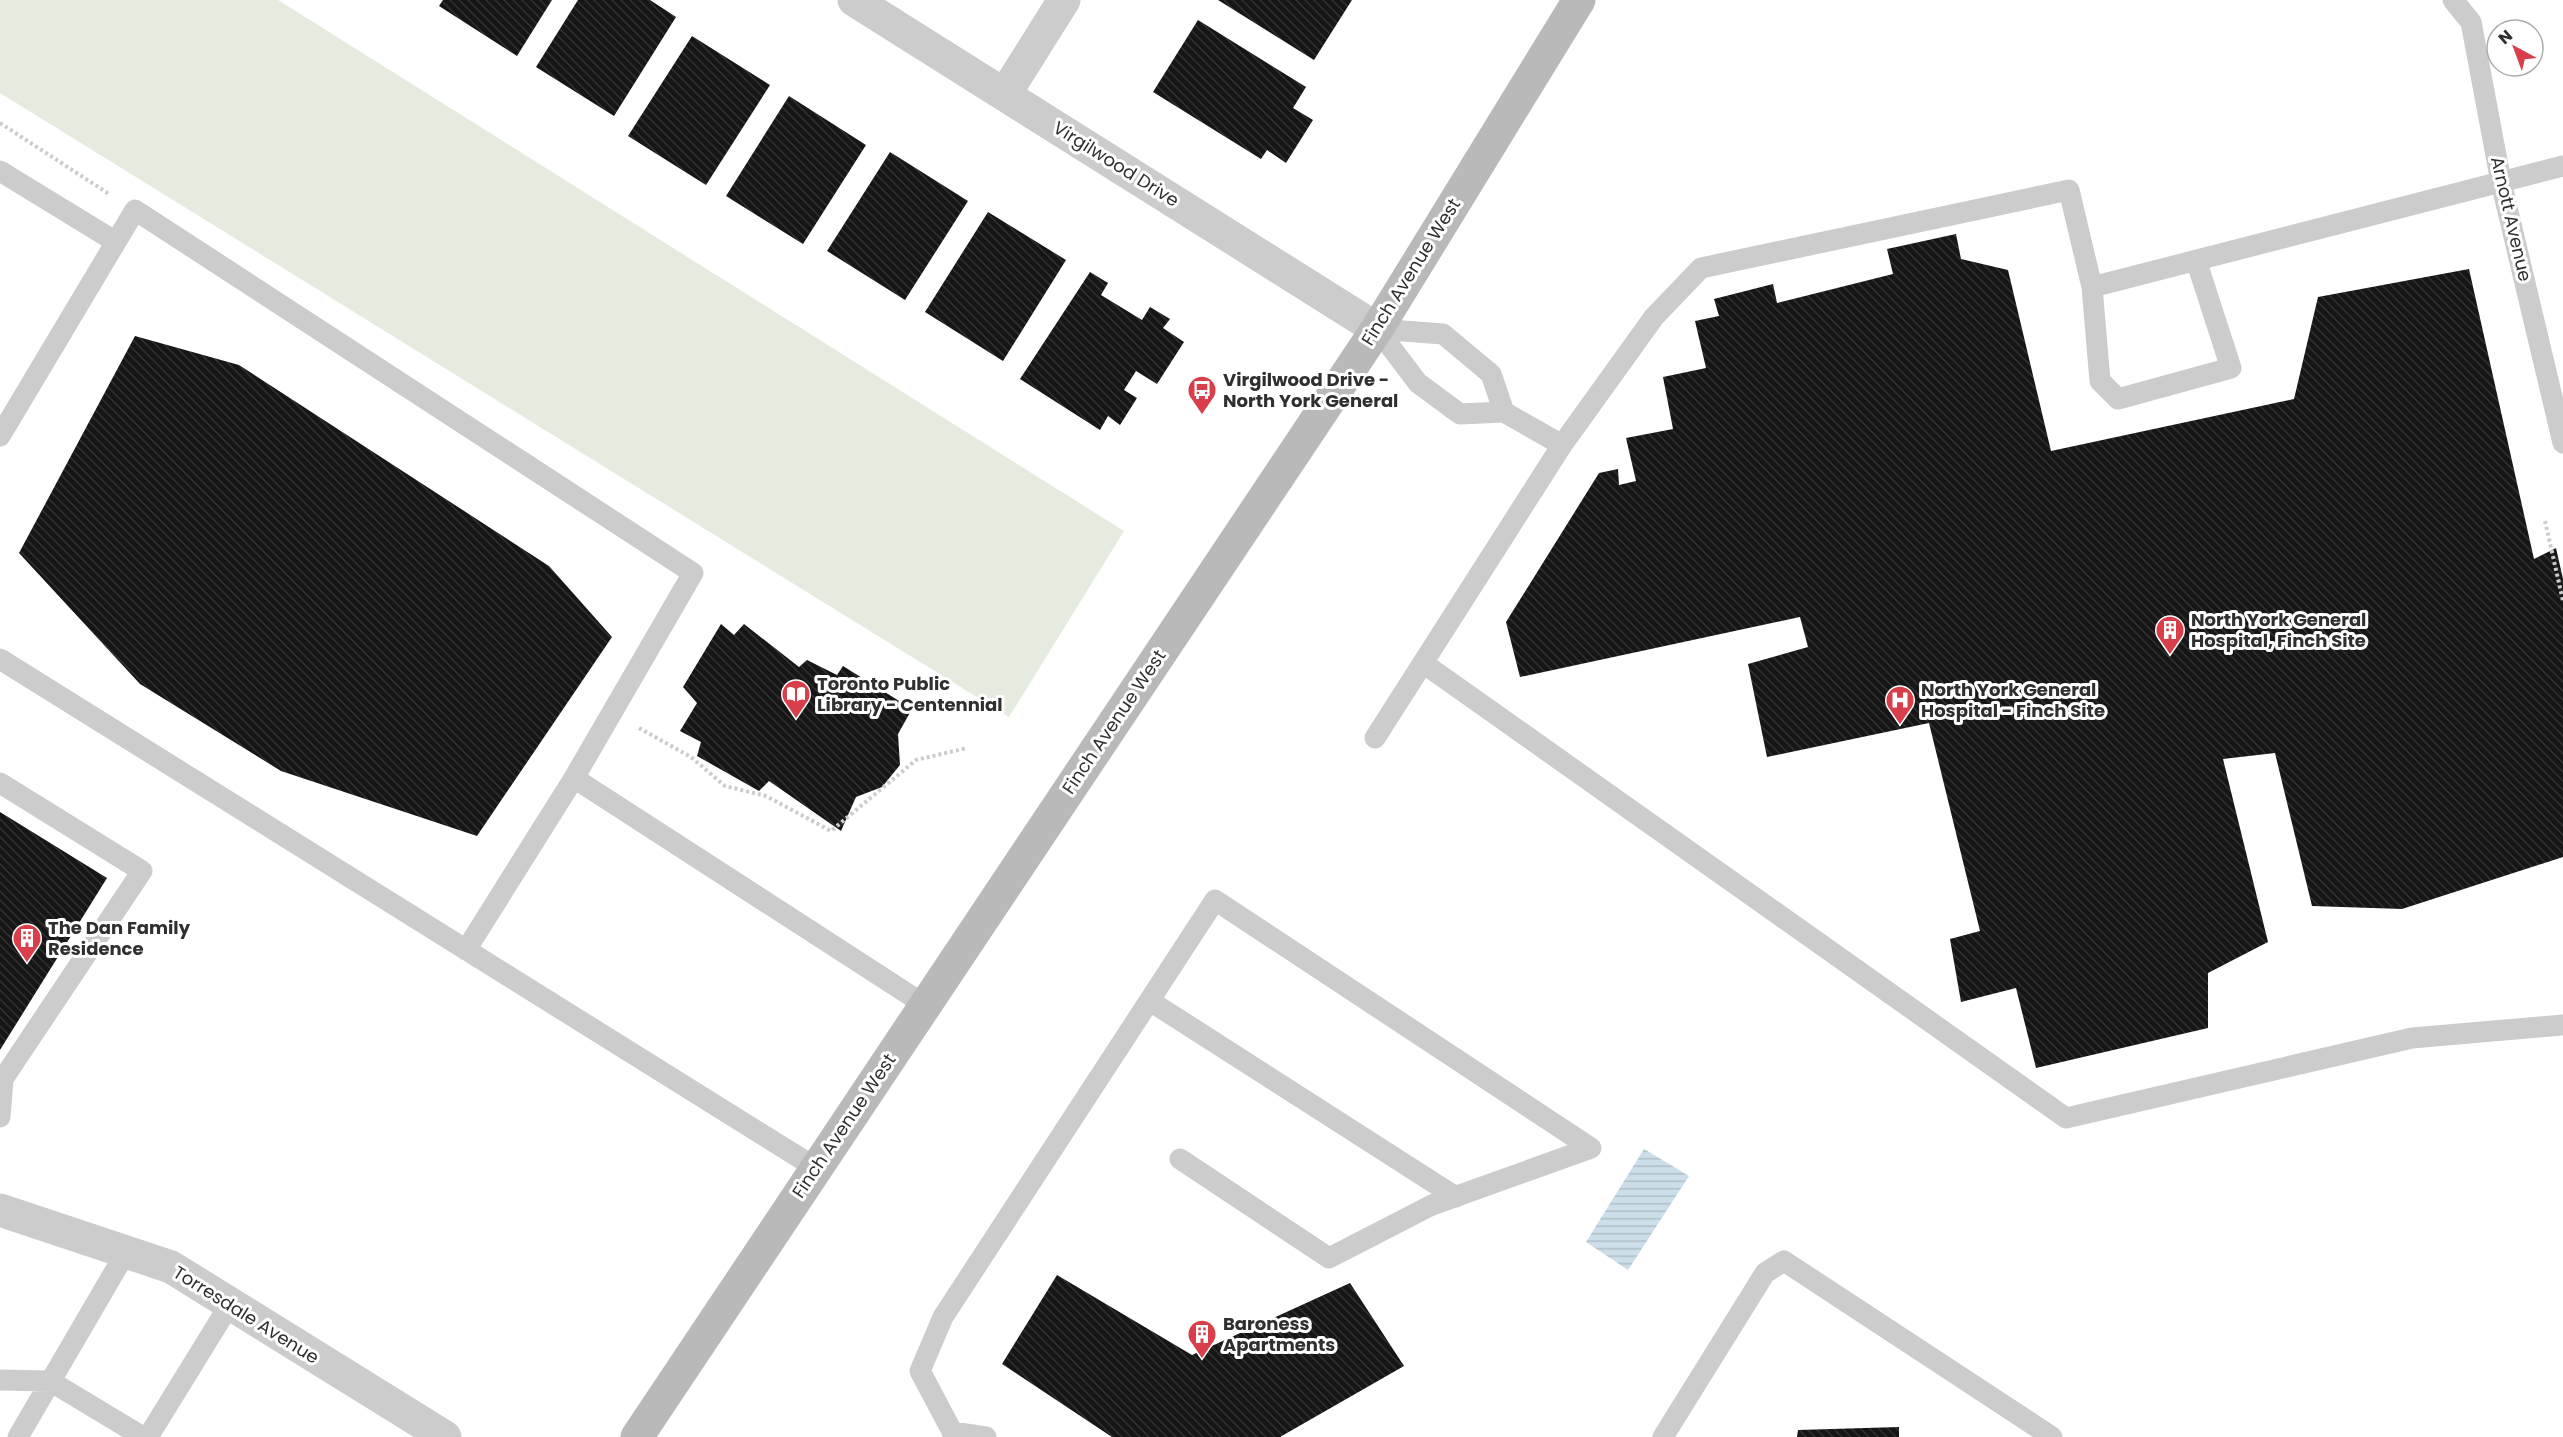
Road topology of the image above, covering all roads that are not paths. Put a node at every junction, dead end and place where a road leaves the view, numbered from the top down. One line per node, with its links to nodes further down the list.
1 (854, 0): 5 (street, Virgilwood Drive)
2 (1064, 0): 5 (street)
3 (1579, 0): 12 (main road, Finch Avenue West)
4 (2453, 0): 8 (lane, Arnott Avenue)
5 (1005, 94): 12 (street, Virgilwood Drive)
6 (2563, 166): 8 (lane)
7 (0, 171): 9 (lane)
8 (2501, 183): 10 (lane); 15 (lane, Arnott Avenue)
9 (116, 242): 14 (lane); 20 (lane)
10 (2196, 260): 11 (lane); 11 (lane)
11 (2092, 287): 16 (lane)
12 (1377, 329): 13 (lane); 13 (lane); 24 (main road, Finch Avenue West)
13 (1504, 412): 16 (lane)
14 (0, 436)
15 (2563, 443)
16 (1562, 446): 18 (lane)
17 (0, 659): 22 (lane)
18 (1423, 663): 19 (lane); 25 (lane)
19 (1375, 738)
20 (574, 778): 22 (lane); 24 (lane)
21 (0, 783): 26 (lane)
22 (466, 950): 28 (lane)
23 (1150, 1001): 29 (lane); 29 (lane); 35 (lane)
24 (925, 1005): 28 (main road, Finch Avenue West)
25 (2563, 1025)
26 (0, 1117)
27 (1180, 1159): 29 (lane)
28 (816, 1168): 40 (main road, Finch Avenue West)
29 (1456, 1197)
30 (0, 1210): 31 (street, Torresdale Avenue)
31 (126, 1252): 32 (street, Torresdale Avenue); 34 (lane)
32 (230, 1304): 38 (lane); 39 (street, Torresdale Avenue)
33 (0, 1380): 34 (lane)
34 (50, 1381): 36 (lane); 37 (lane)
35 (953, 1435): 41 (lane)
36 (18, 1437)
37 (143, 1437)
38 (148, 1437)
39 (445, 1437)
40 (637, 1437)
41 (986, 1437)
42 (1664, 1437): 43 (lane)
43 (2052, 1437)

